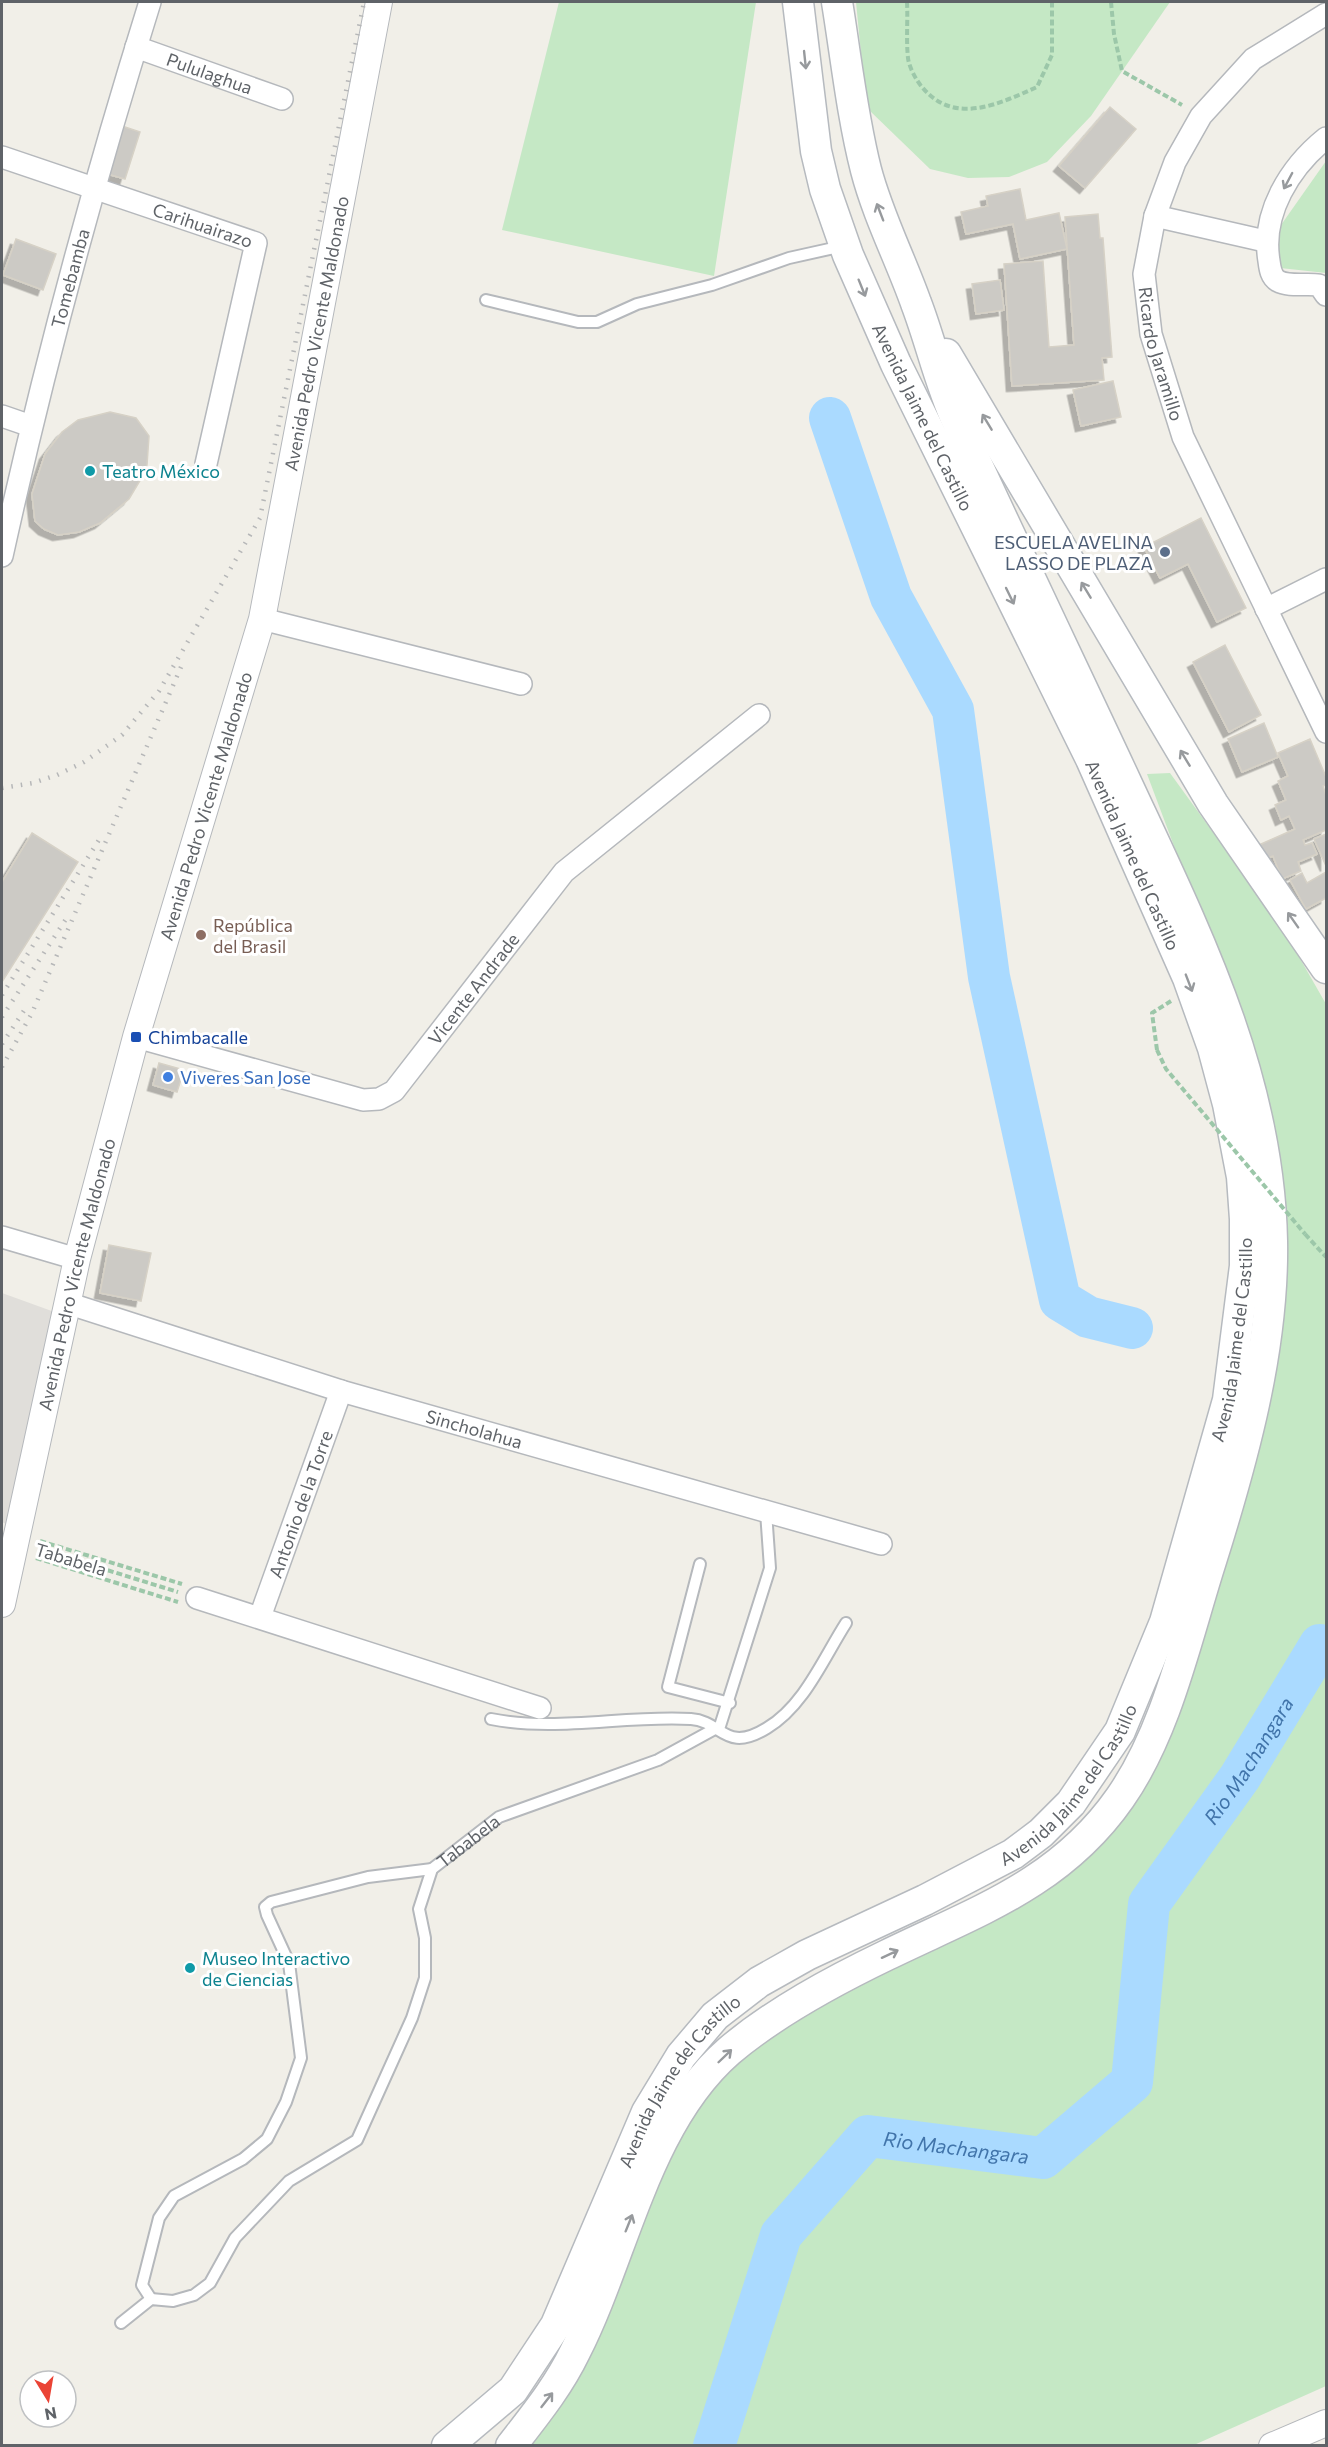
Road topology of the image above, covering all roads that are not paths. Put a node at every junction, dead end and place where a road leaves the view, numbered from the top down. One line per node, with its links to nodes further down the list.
1 (150, 2): 6 (street, Tomebamba)
2 (379, 2): 23 (street, Avenida Pedro Vicente Maldonado)
3 (798, 2): 13 (main road, Avenida Jaime del Castillo, one-way to 13)
4 (837, 2): 16 (main road, Avenida Jaime del Castillo, one-way to 4)
5 (1326, 14): 11 (street, Ricardo Jaramillo)
6 (136, 47): 7 (street, Pululaghua); 10 (street, Tomebamba)
7 (282, 99)
8 (1326, 138): 12 (street, one-way to 12)
9 (2, 157): 10 (street, Carihuairazo)
10 (95, 189): 18 (street, Tomebamba); 19 (street, Carihuairazo)
11 (1155, 216): 12 (street); 22 (street, Ricardo Jaramillo)
12 (1265, 241): 14 (street)
13 (845, 245): 15 (lane); 48 (main road, Avenida Jaime del Castillo, one-way to 48)
14 (1323, 290)
15 (486, 300)
16 (917, 305): 27 (main road, one-way to 16); 49 (main road, Avenida Jaime del Castillo, one-way to 16)
17 (2, 416): 18 (street)
18 (31, 426): 20 (street, Tomebamba)
19 (206, 464)
20 (2, 556)
21 (1326, 579): 22 (street)
22 (1266, 609): 26 (street, Ricardo Jaramillo)
23 (262, 619): 24 (street); 28 (street, Avenida Pedro Vicente Maldonado)
24 (521, 684)
25 (759, 715): 28 (street, Vicente Andrade)
26 (1326, 732)
27 (1326, 968)
28 (136, 1037): 30 (street, Avenida Pedro Vicente Maldonado)
29 (2, 1237): 30 (street)
30 (77, 1259): 31 (street, Avenida Pedro Vicente Maldonado)
31 (70, 1304): 32 (street, Sincholahua); 37 (street, Avenida Pedro Vicente Maldonado)
32 (341, 1391): 33 (street, Sincholahua); 38 (street, Antonio de la Torre)
33 (766, 1512): 34 (street, Sincholahua); 40 (lane)
34 (881, 1544)
35 (700, 1564): 40 (lane)
36 (190, 1596): 38 (street)
37 (2, 1604)
38 (260, 1617): 41 (street)
39 (846, 1623): 43 (lane)
40 (730, 1703): 43 (lane)
41 (540, 1708)
42 (491, 1719): 43 (lane)
43 (716, 1731): 44 (lane, Tababela)
44 (432, 1869): 45 (lane, Tababela); 45 (lane)
45 (151, 2299): 46 (lane)
46 (121, 2324)
47 (1326, 2422): 50 (street)
48 (447, 2445)
49 (511, 2445)
50 (1272, 2445)

